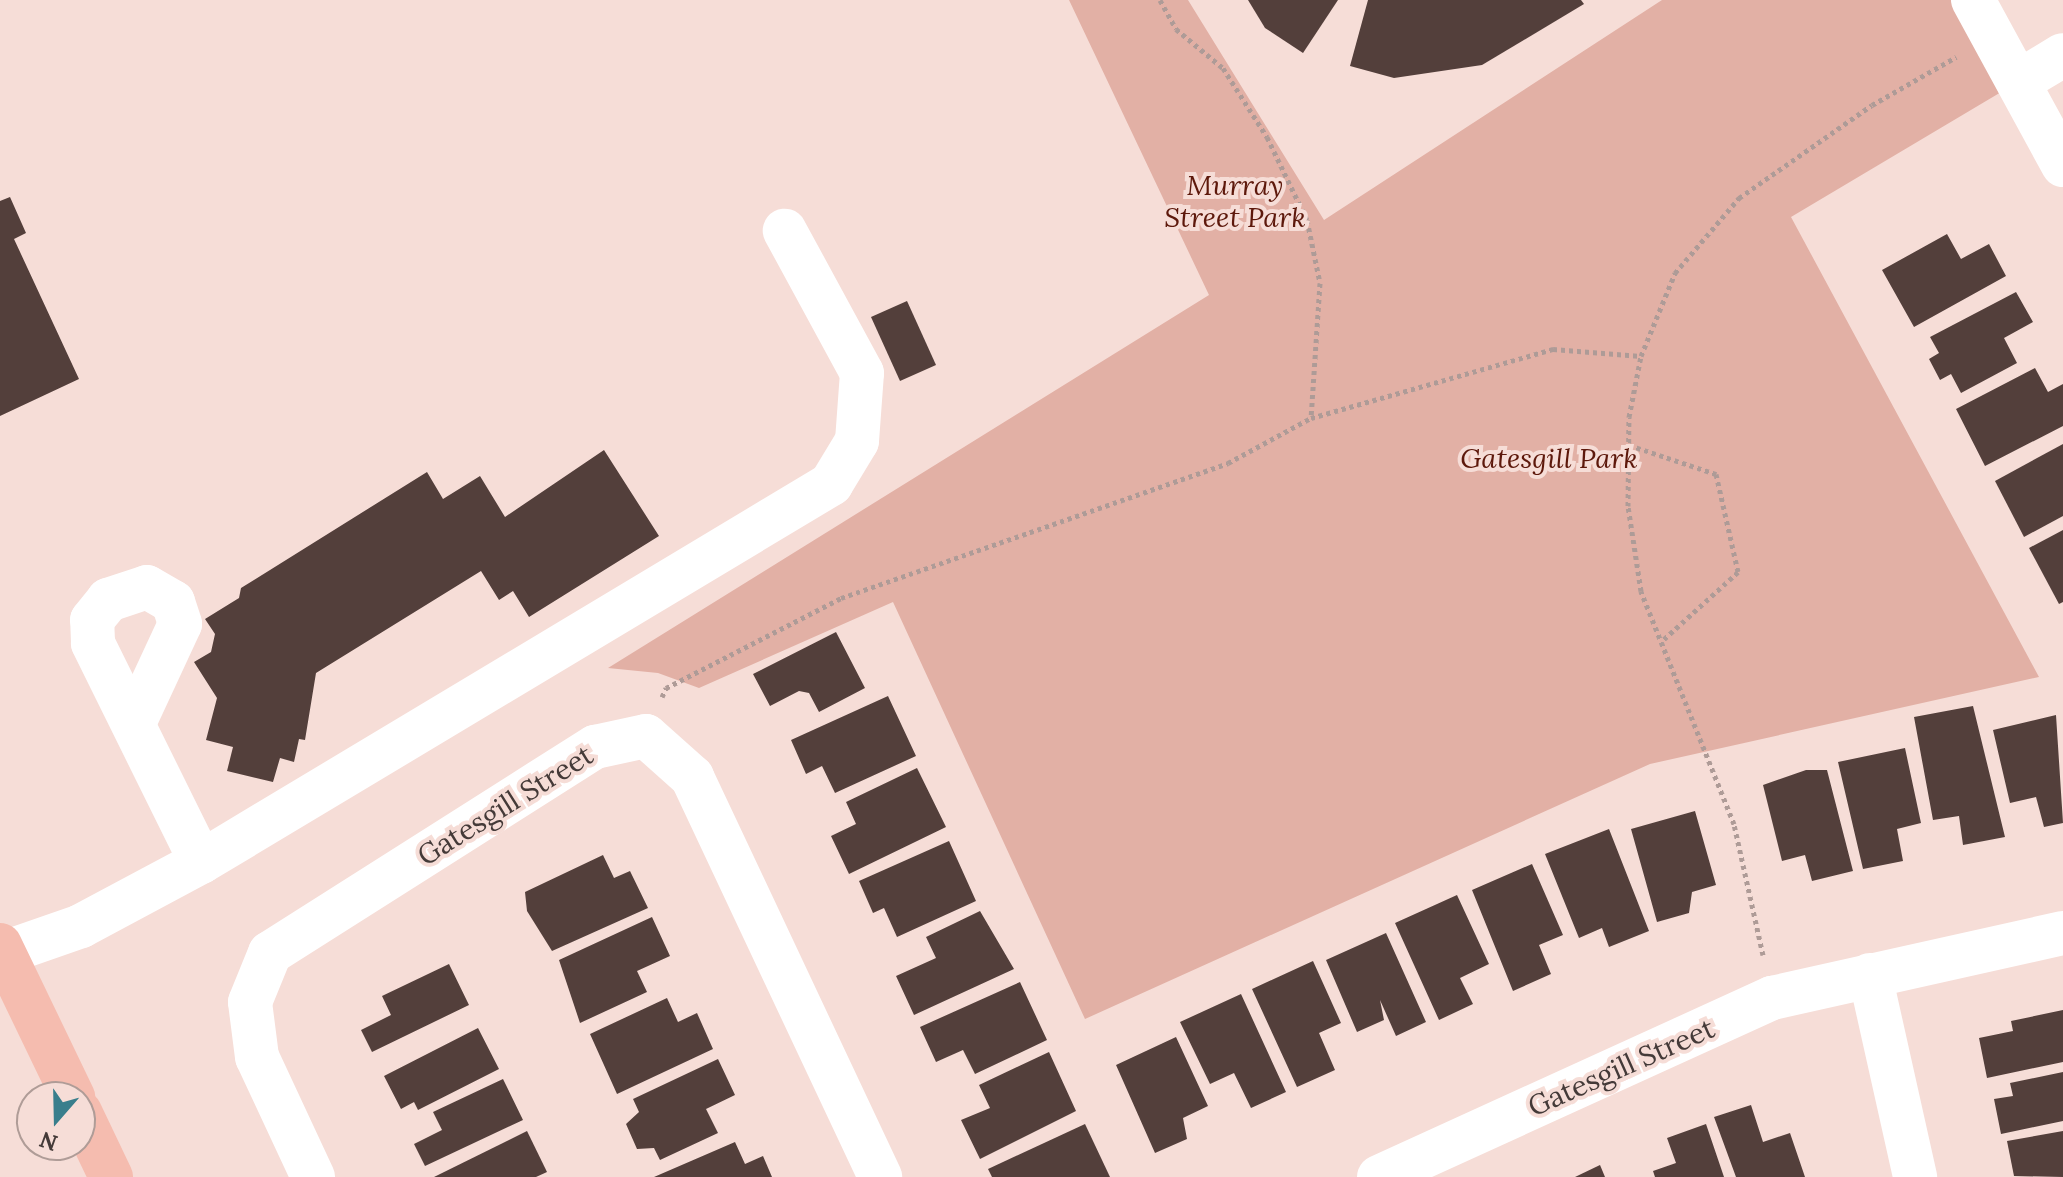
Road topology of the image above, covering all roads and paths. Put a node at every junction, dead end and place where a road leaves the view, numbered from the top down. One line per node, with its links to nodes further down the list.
1 (1160, 0): 8 (path)
2 (1984, 18): 4 (street); 7 (path)
3 (2063, 55): 4 (street)
4 (2018, 82): 5 (street)
5 (2063, 165)
6 (785, 231): 13 (street)
7 (1641, 356): 8 (path); 9 (path)
8 (1311, 418): 12 (path)
9 (1629, 445): 10 (path); 10 (path)
10 (1663, 640): 17 (path)
11 (136, 719): 13 (street)
12 (646, 736): 21 (street, Gatesgill Street); 22 (street)
13 (201, 862): 15 (street)
14 (2063, 933): 16 (street, Gatesgill Street)
15 (2, 949): 18 (main road)
16 (1870, 975): 17 (street, Gatesgill Street); 24 (street)
17 (1772, 998): 23 (street, Gatesgill Street)
18 (65, 1081)
19 (96, 1146): 20 (main road)
20 (111, 1177)
21 (313, 1177)
22 (880, 1177)
23 (1379, 1177)
24 (1915, 1177)

